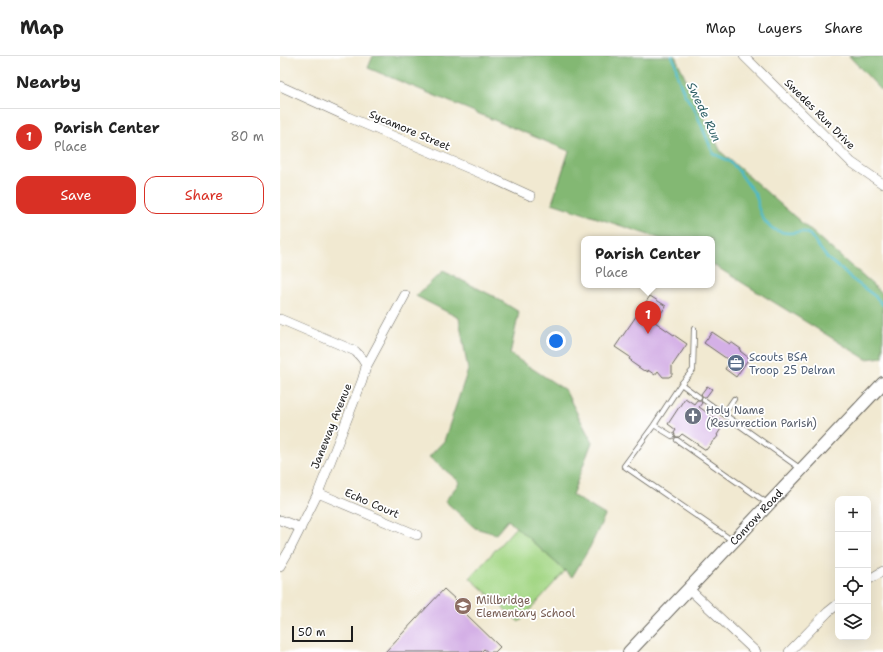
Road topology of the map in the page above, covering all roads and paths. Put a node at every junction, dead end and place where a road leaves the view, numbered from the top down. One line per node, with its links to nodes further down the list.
1 (744, 56): 3 (street, Swedes Run Drive)
2 (280, 86): 4 (street, Sycamore Street)
3 (883, 184)
4 (531, 196)
5 (405, 295): 8 (street, Janeway Avenue)
6 (280, 318): 8 (street)
7 (694, 329): 10 (lane)
8 (366, 367): 19 (street, Janeway Avenue)
9 (883, 383): 18 (street, Conrow Road)
10 (681, 384): 11 (lane); 15 (lane)
11 (699, 397)
12 (734, 399): 14 (lane)
13 (704, 400): 14 (lane)
14 (724, 414): 18 (lane)
15 (654, 425): 16 (lane); 24 (lane)
16 (672, 436)
17 (677, 440): 20 (lane)
18 (801, 470): 20 (street, Conrow Road)
19 (318, 492): 22 (street, Janeway Avenue); 23 (street, Echo Court)
20 (768, 504): 24 (street, Conrow Road)
21 (280, 520): 22 (street)
22 (301, 528): 25 (street, Janeway Avenue)
23 (417, 535)
24 (734, 542): 28 (street, Conrow Road)
25 (280, 566)
26 (883, 571): 27 (street)
27 (871, 578)
28 (689, 589): 30 (street, Conrow Road); 31 (street)
29 (835, 606): 32 (street)
30 (629, 652)
31 (756, 652)
32 (789, 652)

